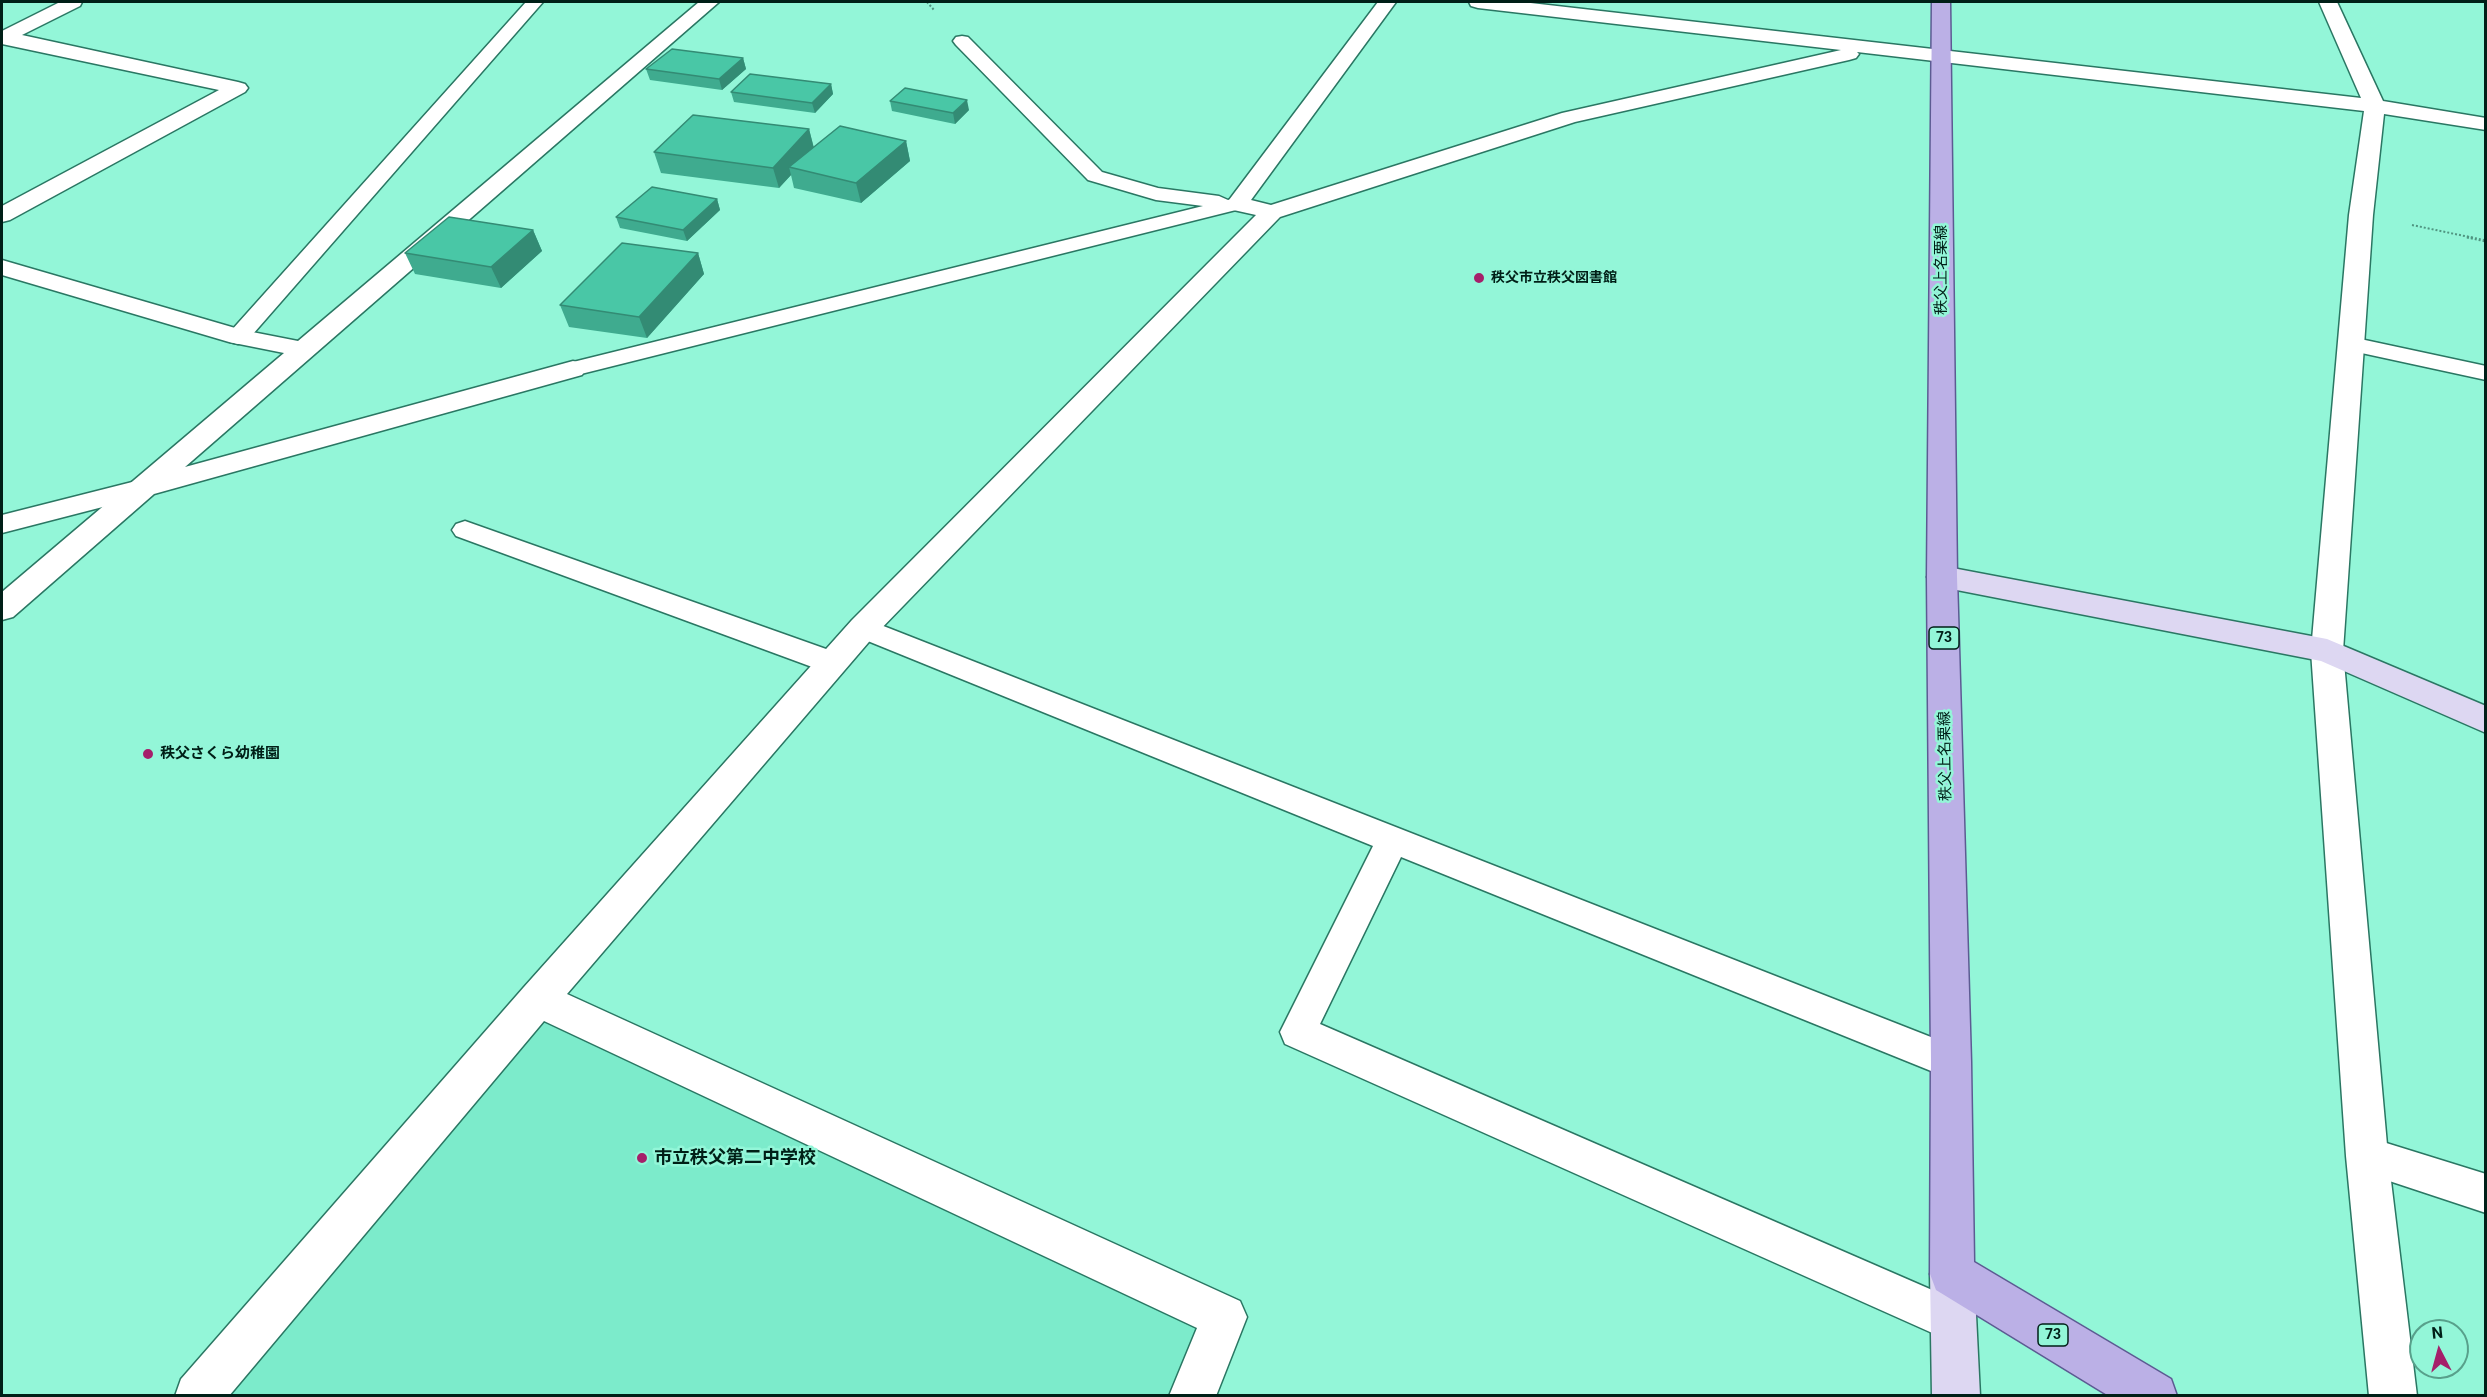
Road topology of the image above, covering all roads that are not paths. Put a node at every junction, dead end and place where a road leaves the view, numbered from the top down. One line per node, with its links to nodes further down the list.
1 (73, 2): 8 (street)
2 (535, 2): 18 (lane)
3 (710, 2): 20 (street)
4 (1387, 2): 14 (street)
5 (1478, 2): 10 (street)
6 (1941, 2): 11 (main road, 秩父上名栗線 / 73)
7 (2328, 2): 12 (street)
8 (2, 37): 16 (street)
9 (962, 41): 14 (lane)
10 (1872, 48): 11 (street); 15 (street)
11 (1942, 57): 12 (street); 26 (main road, 秩父上名栗線 / 73)
12 (2375, 106): 13 (street); 19 (street)
13 (2486, 124)
14 (1237, 204): 15 (street); 21 (lane)
15 (1272, 212): 28 (street)
16 (2, 215)
17 (2, 267): 18 (street)
18 (238, 337): 20 (street)
19 (2351, 344): 22 (lane); 29 (street)
20 (306, 350): 23 (street)
21 (573, 369): 23 (street)
22 (2486, 373)
23 (144, 488): 24 (lane); 27 (street)
24 (2, 524)
25 (465, 530): 30 (lane)
26 (1942, 577): 29 (street); 34 (main road, 秩父上名栗線 / 73)
27 (2, 609)
28 (863, 628): 30 (street); 32 (lane)
29 (2327, 651): 31 (street); 35 (street)
30 (833, 663): 33 (street)
31 (2486, 720)
32 (1393, 839): 34 (lane); 38 (lane)
33 (538, 999): 39 (street); 40 (street)
34 (1951, 1062): 37 (main road, 秩父上名栗線 / 73)
35 (2367, 1156): 36 (lane); 43 (street)
36 (2486, 1194)
37 (1952, 1274): 38 (street); 42 (main road, 73)
38 (1954, 1321): 41 (street)
39 (198, 1395)
40 (1192, 1395)
41 (1956, 1395)
42 (2154, 1395)
43 (2393, 1395)

